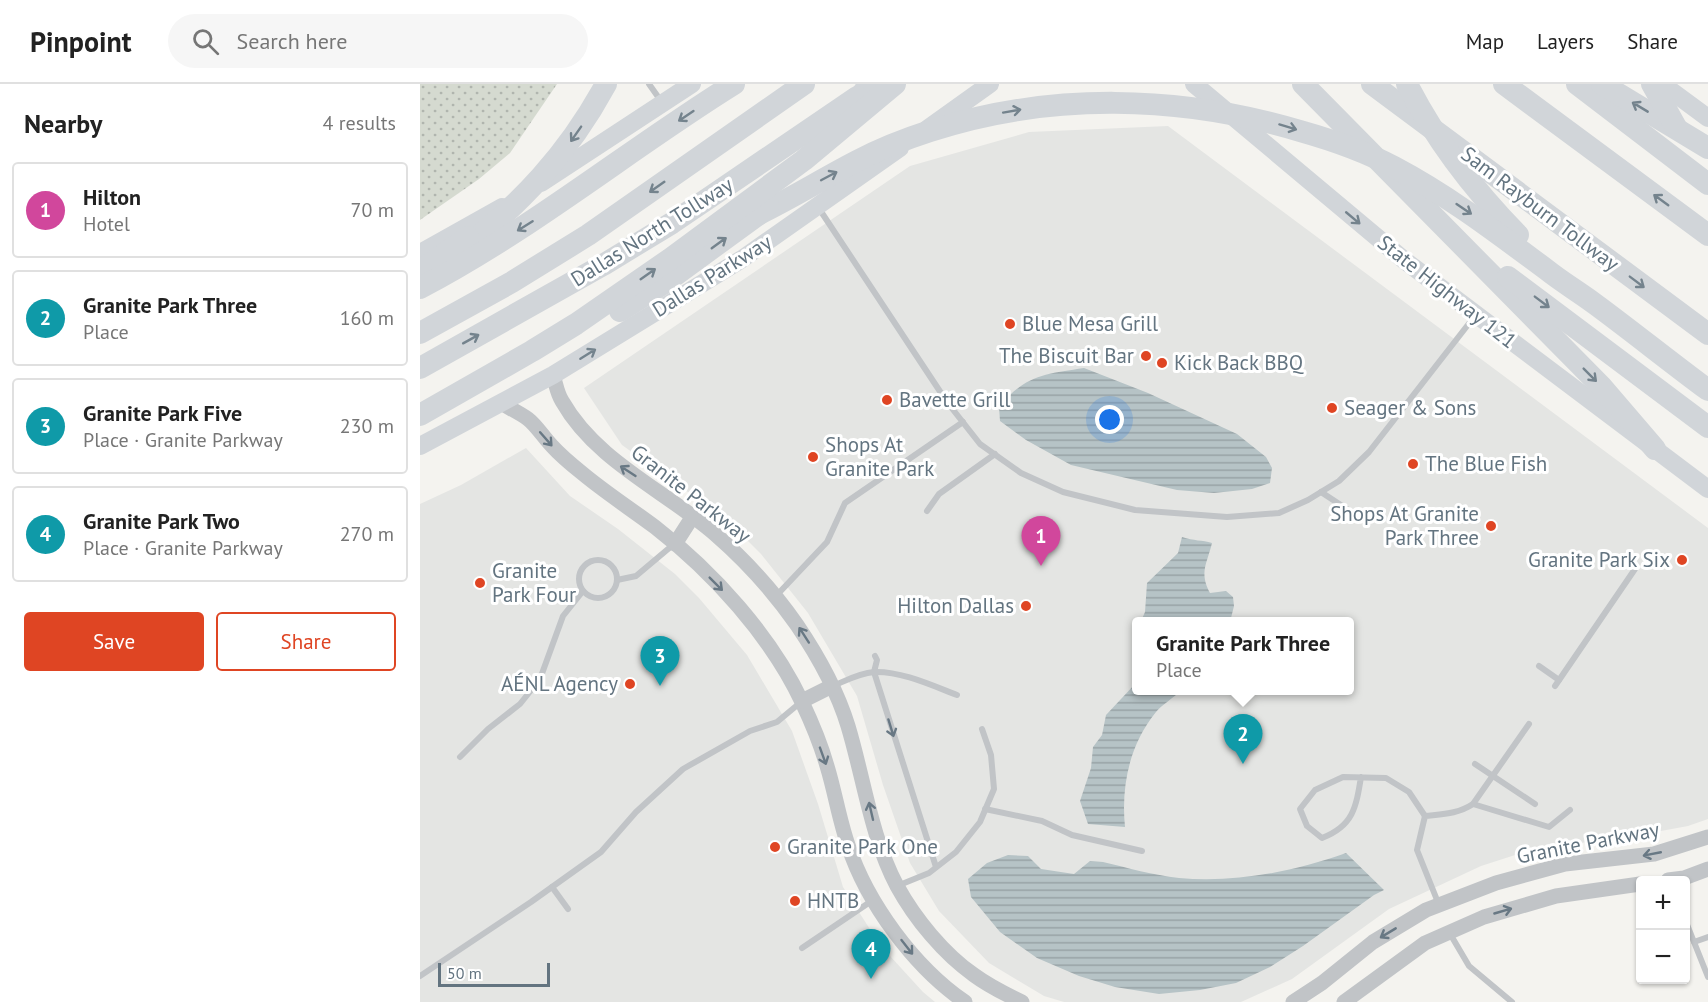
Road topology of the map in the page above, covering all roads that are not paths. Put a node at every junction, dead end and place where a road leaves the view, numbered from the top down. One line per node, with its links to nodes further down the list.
1 (606, 84): 32 (highway, one-way to 32)
2 (649, 84): 19 (lane)
3 (692, 84): 19 (main road)
4 (734, 84): 33 (highway, one-way to 33)
5 (804, 84): 35 (highway, Dallas North Tollway, one-way to 35)
6 (869, 84): 26 (highway)
7 (876, 84): 37 (highway, Dallas North Tollway, one-way to 7)
8 (895, 84): 41 (highway, one-way to 8)
9 (990, 84): 25 (main road, Dallas Parkway)
10 (1194, 84): 34 (main road, State Highway 121, one-way to 34)
11 (1303, 84): 27 (highway)
12 (1372, 84): 36 (highway, Sam Rayburn Tollway, one-way to 36)
13 (1407, 84): 31 (highway)
14 (1504, 84): 28 (highway, one-way to 14)
15 (1577, 84): 23 (highway)
16 (1602, 84): 21 (highway, one-way to 16)
17 (1652, 84): 22 (highway)
18 (1662, 84): 20 (main road)
19 (663, 104): 24 (main road)
20 (1708, 117)
21 (1708, 148)
22 (1708, 172)
23 (1708, 184)
24 (502, 206): 29 (main road); 30 (highway)
25 (817, 206): 38 (main road, Dallas Parkway, one-way to 25); 43 (lane)
26 (759, 214): 31 (highway, one-way to 31); 42 (highway, one-way to 26)
27 (1445, 229): 44 (highway, one-way to 44); 46 (highway, one-way to 46)
28 (1708, 235)
29 (420, 253)
30 (420, 271)
31 (1555, 276): 39 (highway)
32 (420, 280)
33 (420, 288)
34 (1475, 315): 46 (main road, State Highway 121); 49 (lane)
35 (420, 333)
36 (1708, 334)
37 (420, 368)
38 (553, 375): 40 (main road, Dallas Parkway); 51 (street, Granite Parkway, one-way to 38)
39 (1708, 390)
40 (501, 404): 45 (main road, Dallas Parkway); 53 (street, one-way to 53)
41 (420, 415)
42 (420, 421)
43 (963, 422): 47 (lane); 57 (lane)
44 (1708, 427)
45 (420, 446)
46 (1655, 449): 48 (main road, State Highway 121)
47 (995, 454): 49 (lane); 50 (lane)
48 (1708, 489)
49 (1321, 492): 52 (lane)
50 (927, 511)
51 (693, 516): 53 (street); 57 (street, Granite Parkway)
52 (1359, 517)
53 (675, 544): 55 (lane); 63 (street, one-way to 63)
54 (1635, 569): 59 (lane)
55 (617, 580): 56 (lane); 56 (lane)
56 (583, 591): 66 (lane)
57 (776, 597): 61 (street, Granite Parkway, one-way to 57)
58 (875, 656): 60 (lane)
59 (1539, 666)
60 (874, 672): 61 (lane); 62 (lane); 77 (lane, one-way to 77)
61 (832, 686): 63 (street); 81 (street, Granite Parkway, one-way to 61)
62 (957, 695)
63 (802, 701): 82 (lane); 83 (street, one-way to 83)
64 (1529, 724): 69 (lane)
65 (982, 729): 72 (lane)
66 (460, 757)
67 (1475, 764): 69 (lane)
68 (1361, 777): 68 (lane); 74 (lane)
69 (1494, 777): 70 (lane); 71 (lane)
70 (1473, 804): 73 (lane); 74 (lane)
71 (1535, 804)
72 (985, 809): 76 (lane); 77 (lane)
73 (1570, 810)
74 (1425, 816): 84 (lane)
75 (1708, 837): 84 (street, Granite Parkway, one-way to 84)
76 (1142, 851)
77 (936, 867): 81 (lane)
78 (1708, 869): 79 (street)
79 (1689, 876)
80 (1636, 885): 87 (street, one-way to 80)
81 (897, 886): 83 (street); 94 (street, Granite Parkway)
82 (552, 887): 85 (lane); 91 (lane)
83 (873, 900): 90 (lane); 93 (street, one-way to 93)
84 (1440, 905): 87 (street); 95 (street, Granite Parkway, one-way to 95)
85 (568, 909)
86 (1689, 930): 89 (lane)
87 (1449, 932): 96 (street); 97 (lane)
88 (1708, 937): 89 (lane)
89 (1694, 942): 92 (lane)
90 (802, 948)
91 (420, 976)
92 (1708, 977)
93 (965, 1002)
94 (1022, 1002)
95 (1293, 1002)
96 (1344, 1002)
97 (1512, 1002)

